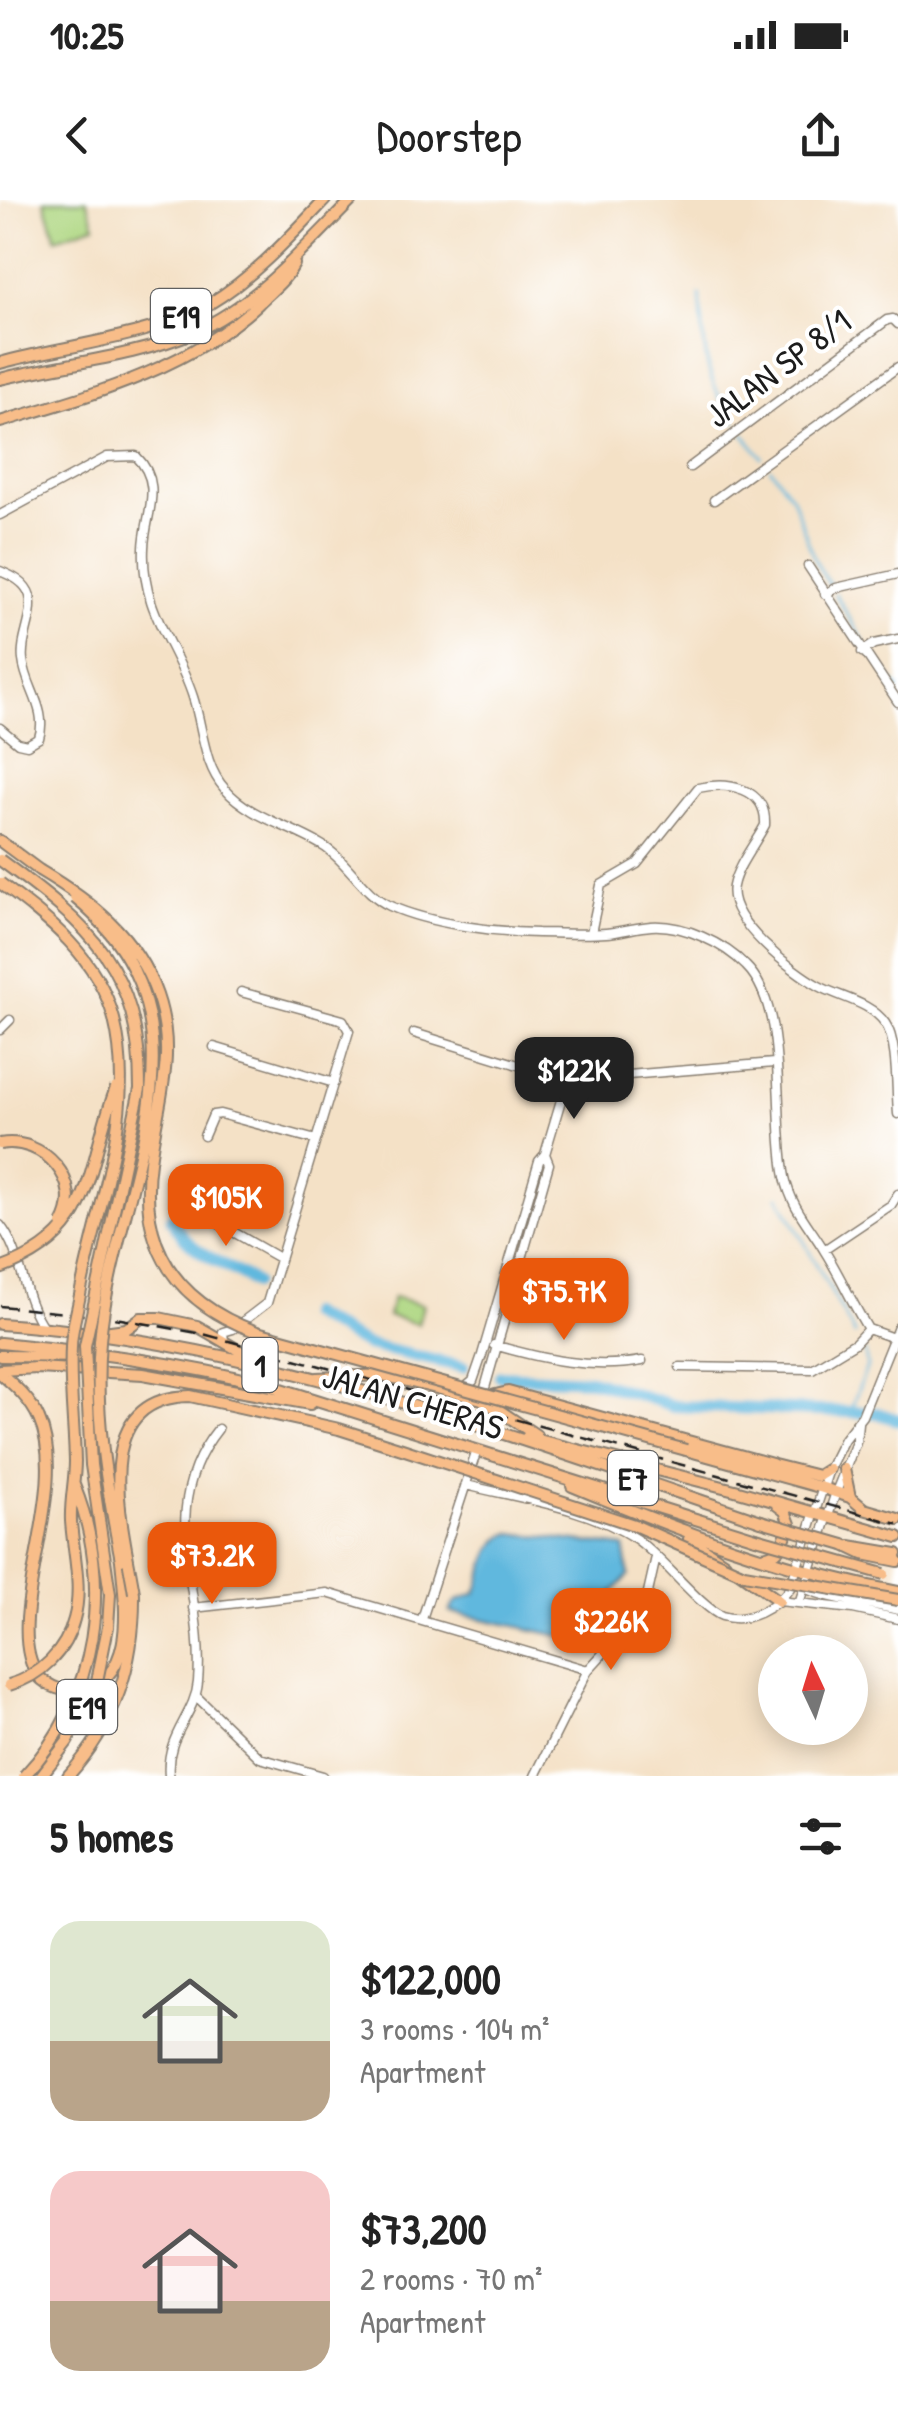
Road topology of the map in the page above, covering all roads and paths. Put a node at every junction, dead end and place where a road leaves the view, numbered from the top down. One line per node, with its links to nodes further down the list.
1 (325, 200): 5 (highway, E19)
2 (352, 200): 3 (highway, E19)
3 (300, 254): 7 (highway, E19); 8 (highway)
4 (898, 324): 9 (street, JALAN SP 8/1)
5 (0, 362)
6 (898, 367): 10 (street)
7 (0, 379)
8 (0, 422)
9 (690, 468)
10 (714, 500)
11 (0, 514): 24 (street)
12 (808, 566): 15 (street)
13 (0, 571): 19 (street)
14 (898, 574): 15 (street)
15 (826, 594): 17 (street)
16 (898, 638): 17 (street)
17 (862, 652): 18 (street)
18 (898, 702)
19 (0, 728)
20 (0, 841): 22 (highway)
21 (0, 860): 107 (highway, E19, bridge)
22 (39, 870): 62 (highway, bridge); 72 (highway, bridge)
23 (0, 882): 31 (highway, E19, bridge)
24 (591, 933): 30 (street); 34 (street)
25 (241, 992): 33 (street)
26 (10, 1020): 27 (street)
27 (0, 1030)
28 (414, 1032): 32 (street)
29 (214, 1047): 33 (street)
30 (774, 1063): 32 (street); 42 (street)
31 (121, 1075): 44 (highway, bridge); 77 (highway, E19, bridge)
32 (567, 1080): 38 (street)
33 (334, 1083): 36 (street)
34 (898, 1114)
35 (204, 1136): 36 (street)
36 (316, 1140): 43 (street)
37 (0, 1144): 44 (highway, bridge)
38 (545, 1154): 54 (street); 56 (street)
39 (898, 1194): 42 (street)
40 (191, 1208): 43 (street)
41 (0, 1224): 48 (street)
42 (824, 1250): 50 (street)
43 (280, 1258): 49 (street)
44 (0, 1266)
45 (0, 1322): 48 (highway, JALAN CHERAS / 1)
46 (197, 1326): 49 (street); 51 (highway); 55 (highway)
47 (898, 1327): 52 (street)
48 (44, 1328): 51 (highway, JALAN CHERAS / 1)
49 (233, 1328): 55 (street)
50 (868, 1329): 52 (street); 60 (street)
51 (87, 1334): 61 (highway, JALAN CHERAS / 1)
52 (893, 1338): 67 (street)
53 (0, 1343): 58 (highway, JALAN CHERAS / 1)
54 (486, 1343): 56 (street); 64 (street)
55 (227, 1346): 61 (highway)
56 (496, 1346): 59 (street); 65 (street)
57 (0, 1356): 58 (highway)
58 (127, 1356): 66 (highway, JALAN CHERAS / 1)
59 (642, 1361)
60 (680, 1367)
61 (280, 1370): 63 (highway, JALAN CHERAS / 1)
62 (0, 1371): 66 (highway, bridge)
63 (311, 1378): 64 (highway); 69 (highway, JALAN CHERAS / 1)
64 (457, 1394): 65 (highway)
65 (482, 1399): 70 (highway); 74 (highway)
66 (341, 1408): 71 (highway, JALAN CHERAS / 1)
67 (860, 1420): 75 (street); 76 (street)
68 (218, 1430): 99 (street)
69 (506, 1435): 70 (highway); 89 (highway, E7, bridge)
70 (545, 1440): 82 (highway)
71 (477, 1450): 73 (highway, JALAN CHERAS / 1); 78 (street)
72 (719, 1458): 74 (highway); 79 (highway)
73 (515, 1462): 86 (highway); 93 (highway, E7, bridge)
74 (772, 1464): 75 (highway)
75 (829, 1469): 79 (street)
76 (844, 1469): 80 (street); 81 (highway)
77 (74, 1484): 104 (highway, bridge); 106 (highway, E19, bridge)
78 (466, 1485): 88 (street); 101 (street)
79 (823, 1488): 80 (highway); 83 (street)
80 (836, 1492): 81 (highway); 84 (street)
81 (850, 1497): 85 (highway)
82 (772, 1502): 83 (highway); 90 (highway)
83 (814, 1514): 84 (highway); 91 (street)
84 (828, 1518): 87 (highway); 92 (street)
85 (898, 1519)
86 (678, 1531): 90 (highway); 97 (highway)
87 (898, 1537)
88 (656, 1557): 97 (street); 103 (street)
89 (898, 1557)
90 (756, 1558): 91 (highway)
91 (796, 1570): 92 (highway); 97 (street)
92 (810, 1574): 94 (street); 95 (highway)
93 (898, 1576)
94 (806, 1588): 98 (street); 100 (street)
95 (898, 1592)
96 (898, 1600): 108 (highway, bridge)
97 (779, 1601): 98 (street)
98 (798, 1603): 102 (street)
99 (193, 1608): 101 (street); 105 (street)
100 (898, 1610)
101 (422, 1619): 103 (street)
102 (898, 1619)
103 (588, 1670): 111 (street)
104 (4, 1685)
105 (196, 1696): 109 (street); 110 (street)
106 (24, 1776)
107 (41, 1776)
108 (68, 1776)
109 (169, 1776)
110 (322, 1776)
111 (535, 1776)

